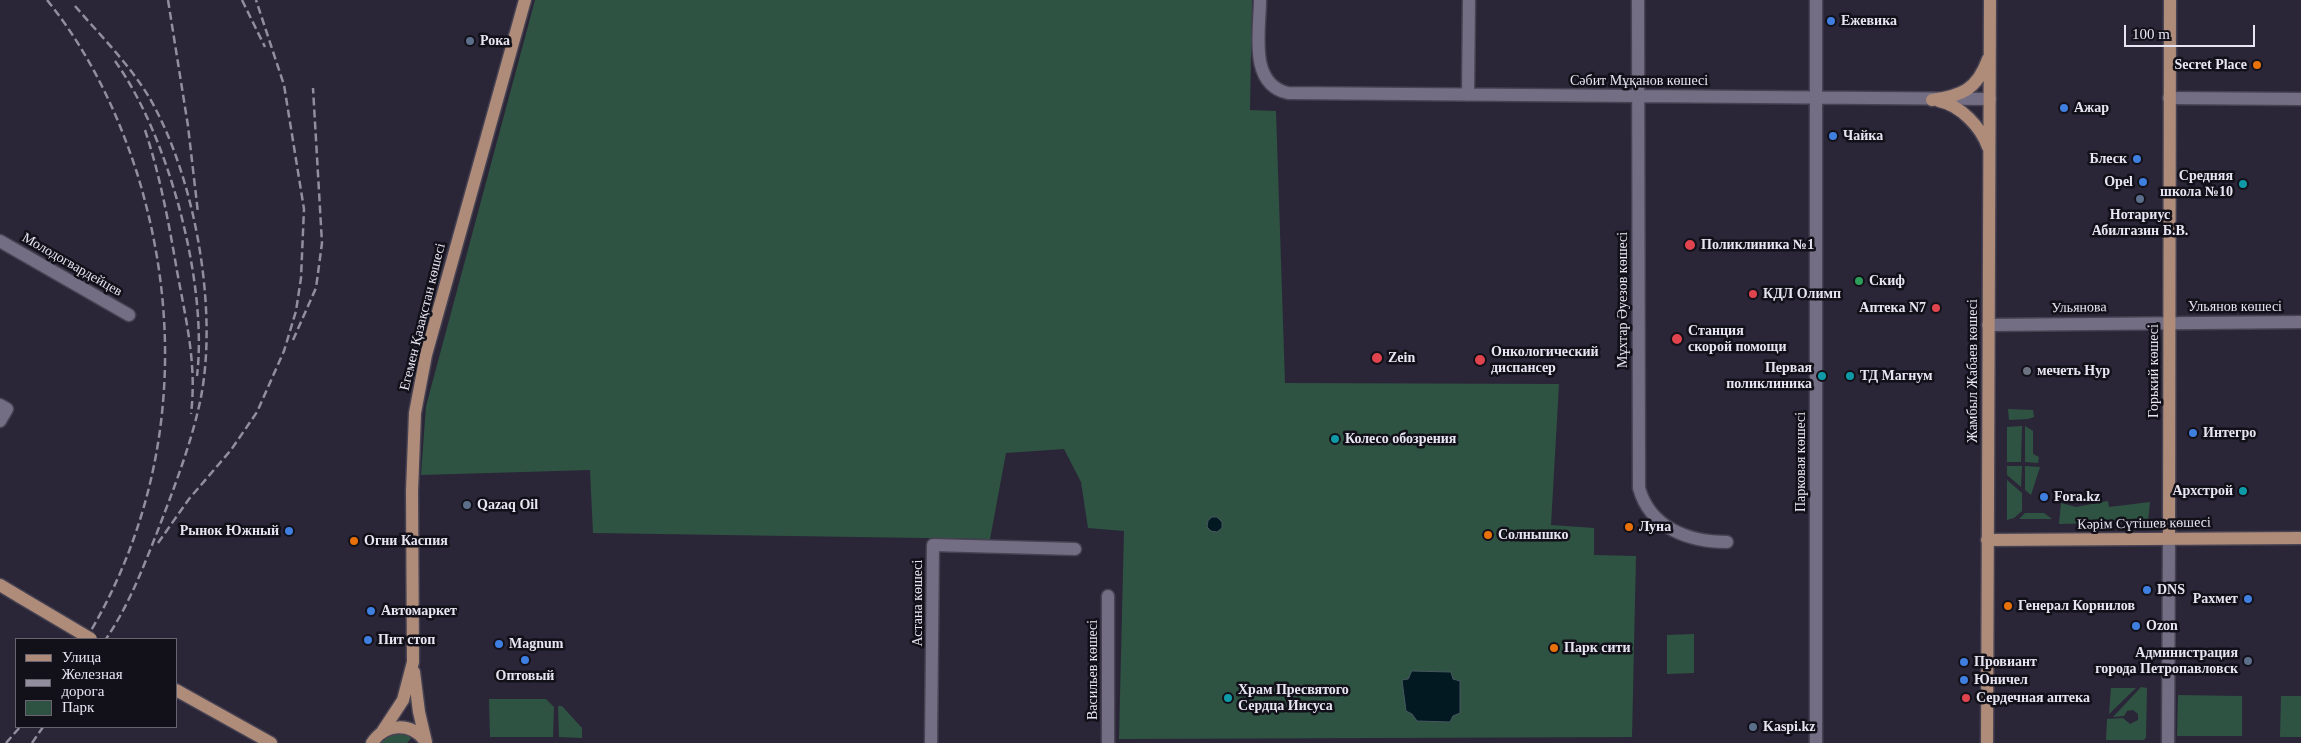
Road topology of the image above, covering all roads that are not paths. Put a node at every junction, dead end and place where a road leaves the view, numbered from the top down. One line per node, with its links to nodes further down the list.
1 (525, 0): 32 (main road, Егемен Қазақстан көшесі)
2 (1260, 0): 9 (street, Сәбит Мұқанов көшесі)
3 (1468, 0): 9 (street)
4 (1638, 0): 10 (street, Мұхтар Әуезов көшесі)
5 (1816, 0): 11 (street, Парковая көшесі)
6 (1990, 0): 8 (main road, Жамбыл Жабаев көшесі)
7 (2170, 0): 12 (main road, Горький көшесі)
8 (1990, 48): 13 (main road, Жамбыл Жабаев көшесі); 15 (main road)
9 (1468, 95): 10 (street, Сәбит Мұқанов көшесі)
10 (1638, 96): 11 (street, Сәбит Мұқанов көшесі); 27 (street, Мұхтар Әуезов көшесі)
11 (1816, 98): 15 (street, Сәбит Мұқанов көшесі); 40 (street, Парковая көшесі)
12 (2169, 98): 14 (street); 19 (main road, Горький көшесі)
13 (1990, 99): 15 (street, Сәбит Мұқанов көшесі); 16 (main road, Жамбыл Жабаев көшесі)
14 (2301, 99)
15 (1932, 100): 16 (main road)
16 (1989, 152): 21 (main road, Жамбыл Жабаев көшесі)
17 (0, 241): 18 (street, Молодогвардейцев)
18 (129, 315)
19 (2170, 322): 20 (street, Ульянов көшесі); 21 (street, Ульянова); 24 (main road, Горький көшесі)
20 (2301, 322)
21 (1988, 325): 26 (main road, Жамбыл Жабаев көшесі)
22 (4, 407): 23 (street)
23 (0, 421)
24 (2168, 538): 25 (main road, Кәрім Сүтішев көшесі); 26 (main road, Кәрім Сүтішев көшесі); 42 (street, Горький көшесі)
25 (2301, 538)
26 (1988, 540): 41 (main road, Жамбыл Жабаев көшесі)
27 (1727, 542)
28 (1075, 550): 38 (street, Астана көшесі)
29 (0, 585): 31 (main road, bridge)
30 (1108, 596): 39 (street, Васильев көшесі)
31 (89, 638)
32 (413, 662): 34 (main road, Егемен Қазақстан көшесі); 35 (main road)
33 (178, 691): 36 (main road)
34 (378, 736): 35 (main road); 37 (main road)
35 (426, 742)
36 (271, 743)
37 (363, 743)
38 (931, 743)
39 (1108, 743)
40 (1816, 743)
41 (1987, 743)
42 (2168, 743)

